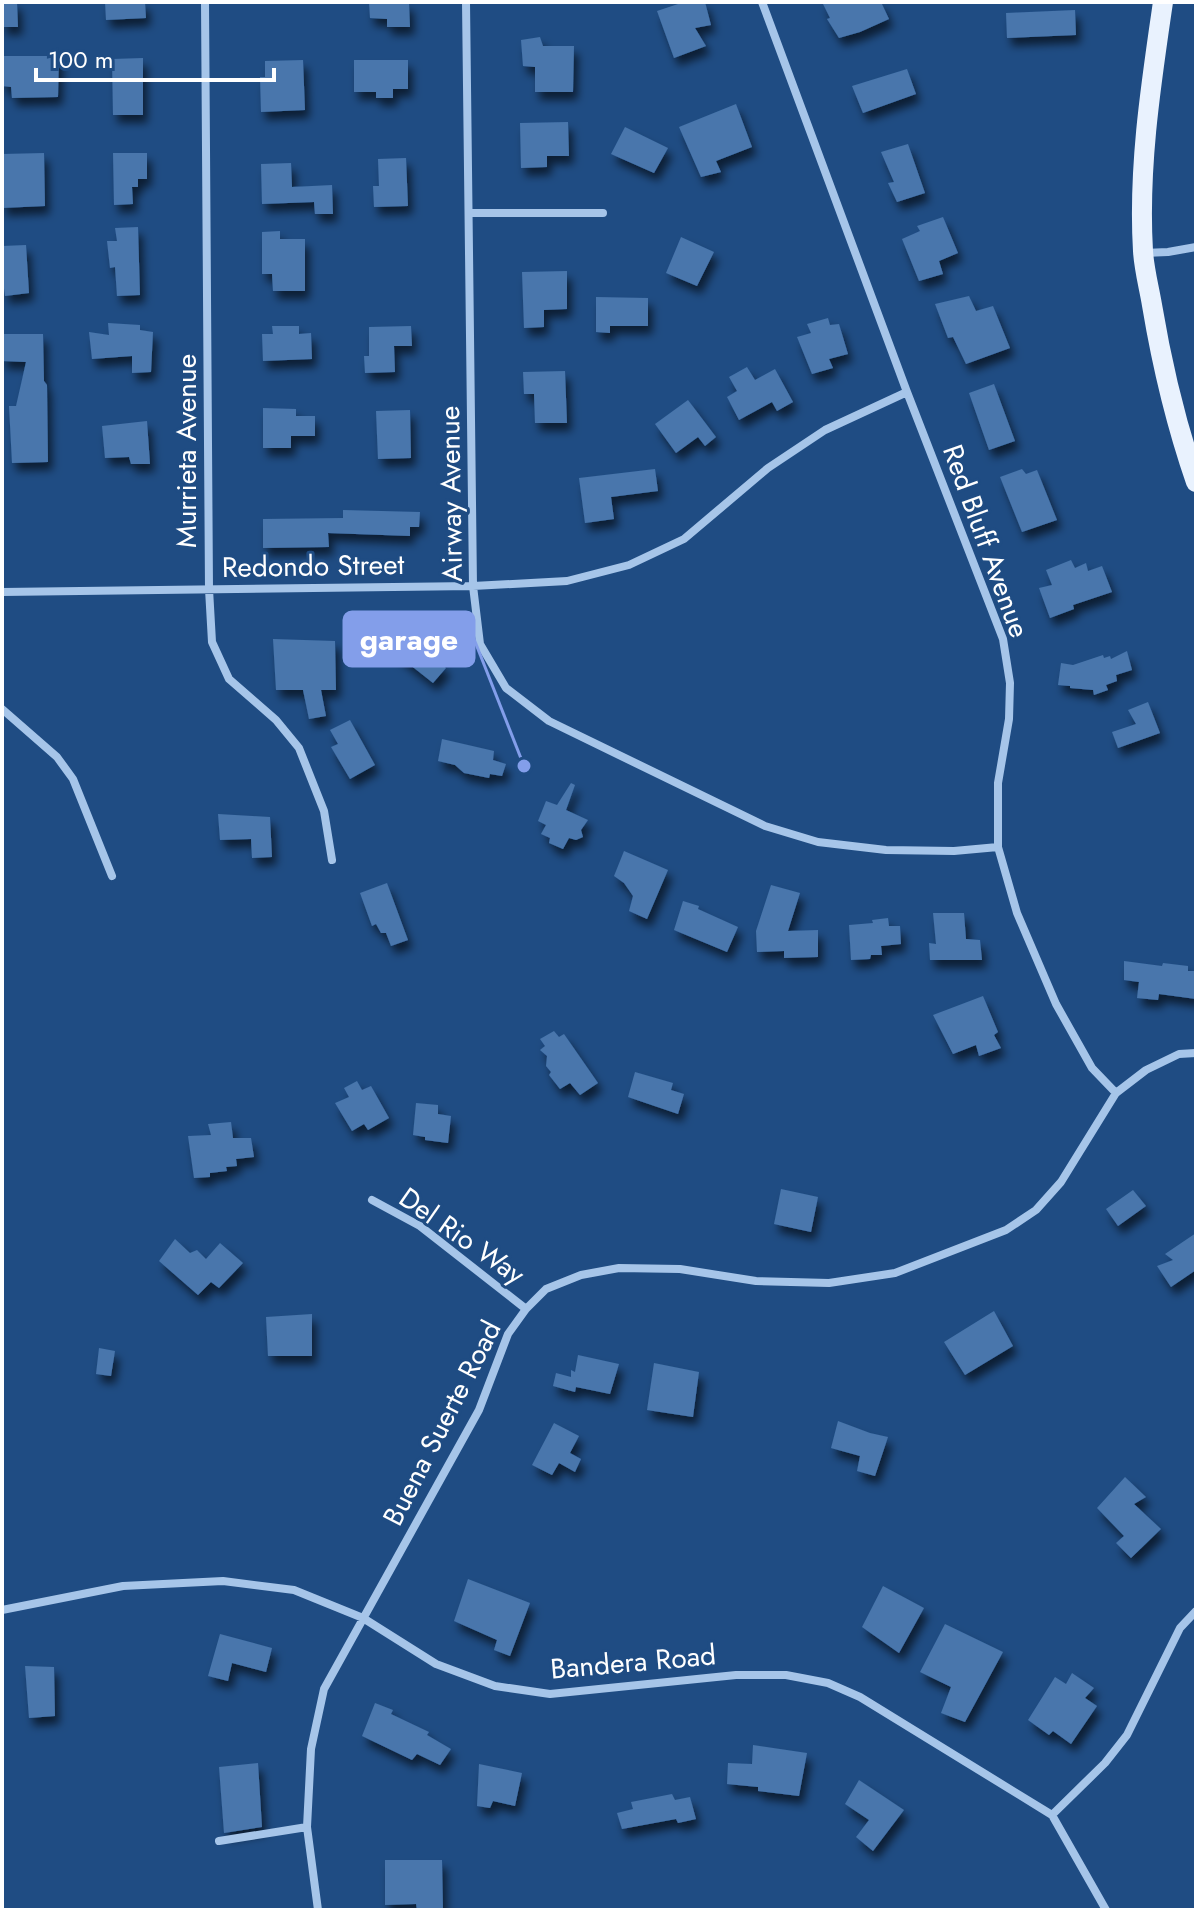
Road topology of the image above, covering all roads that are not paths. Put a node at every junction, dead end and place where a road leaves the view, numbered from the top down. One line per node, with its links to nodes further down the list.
1 (205, 2): 12 (street, Murrieta Avenue)
2 (466, 2): 5 (street, Airway Avenue)
3 (762, 2): 9 (street, Red Bluff Avenue)
4 (1163, 2): 8 (main road)
5 (470, 213): 6 (street); 11 (street, Airway Avenue)
6 (603, 213)
7 (1196, 247): 8 (street)
8 (1143, 253): 10 (main road)
9 (907, 392): 11 (street, Redondo Street); 15 (street, Red Bluff Avenue)
10 (1196, 482)
11 (473, 586): 12 (street, Redondo Street); 15 (street, Airway Avenue)
12 (209, 589): 13 (street, Redondo Street); 16 (street, Murrieta Avenue)
13 (2, 592)
14 (2, 709): 17 (street)
15 (998, 847): 19 (street, Red Bluff Avenue)
16 (332, 860)
17 (112, 876)
18 (1196, 1053): 19 (street, Buena Suerte Road)
19 (1116, 1093): 21 (street, Buena Suerte Road)
20 (372, 1200): 21 (street, Del Rio Way)
21 (526, 1309): 24 (street, Buena Suerte Road)
22 (2, 1610): 24 (street, Bandera Road)
23 (1196, 1611): 25 (street)
24 (363, 1618): 25 (street, Bandera Road); 26 (street, Buena Suerte Road)
25 (1052, 1815): 29 (street, Bandera Road)
26 (307, 1827): 27 (street); 28 (street, Buena Suerte Road)
27 (219, 1841)
28 (318, 1910)
29 (1106, 1910)

